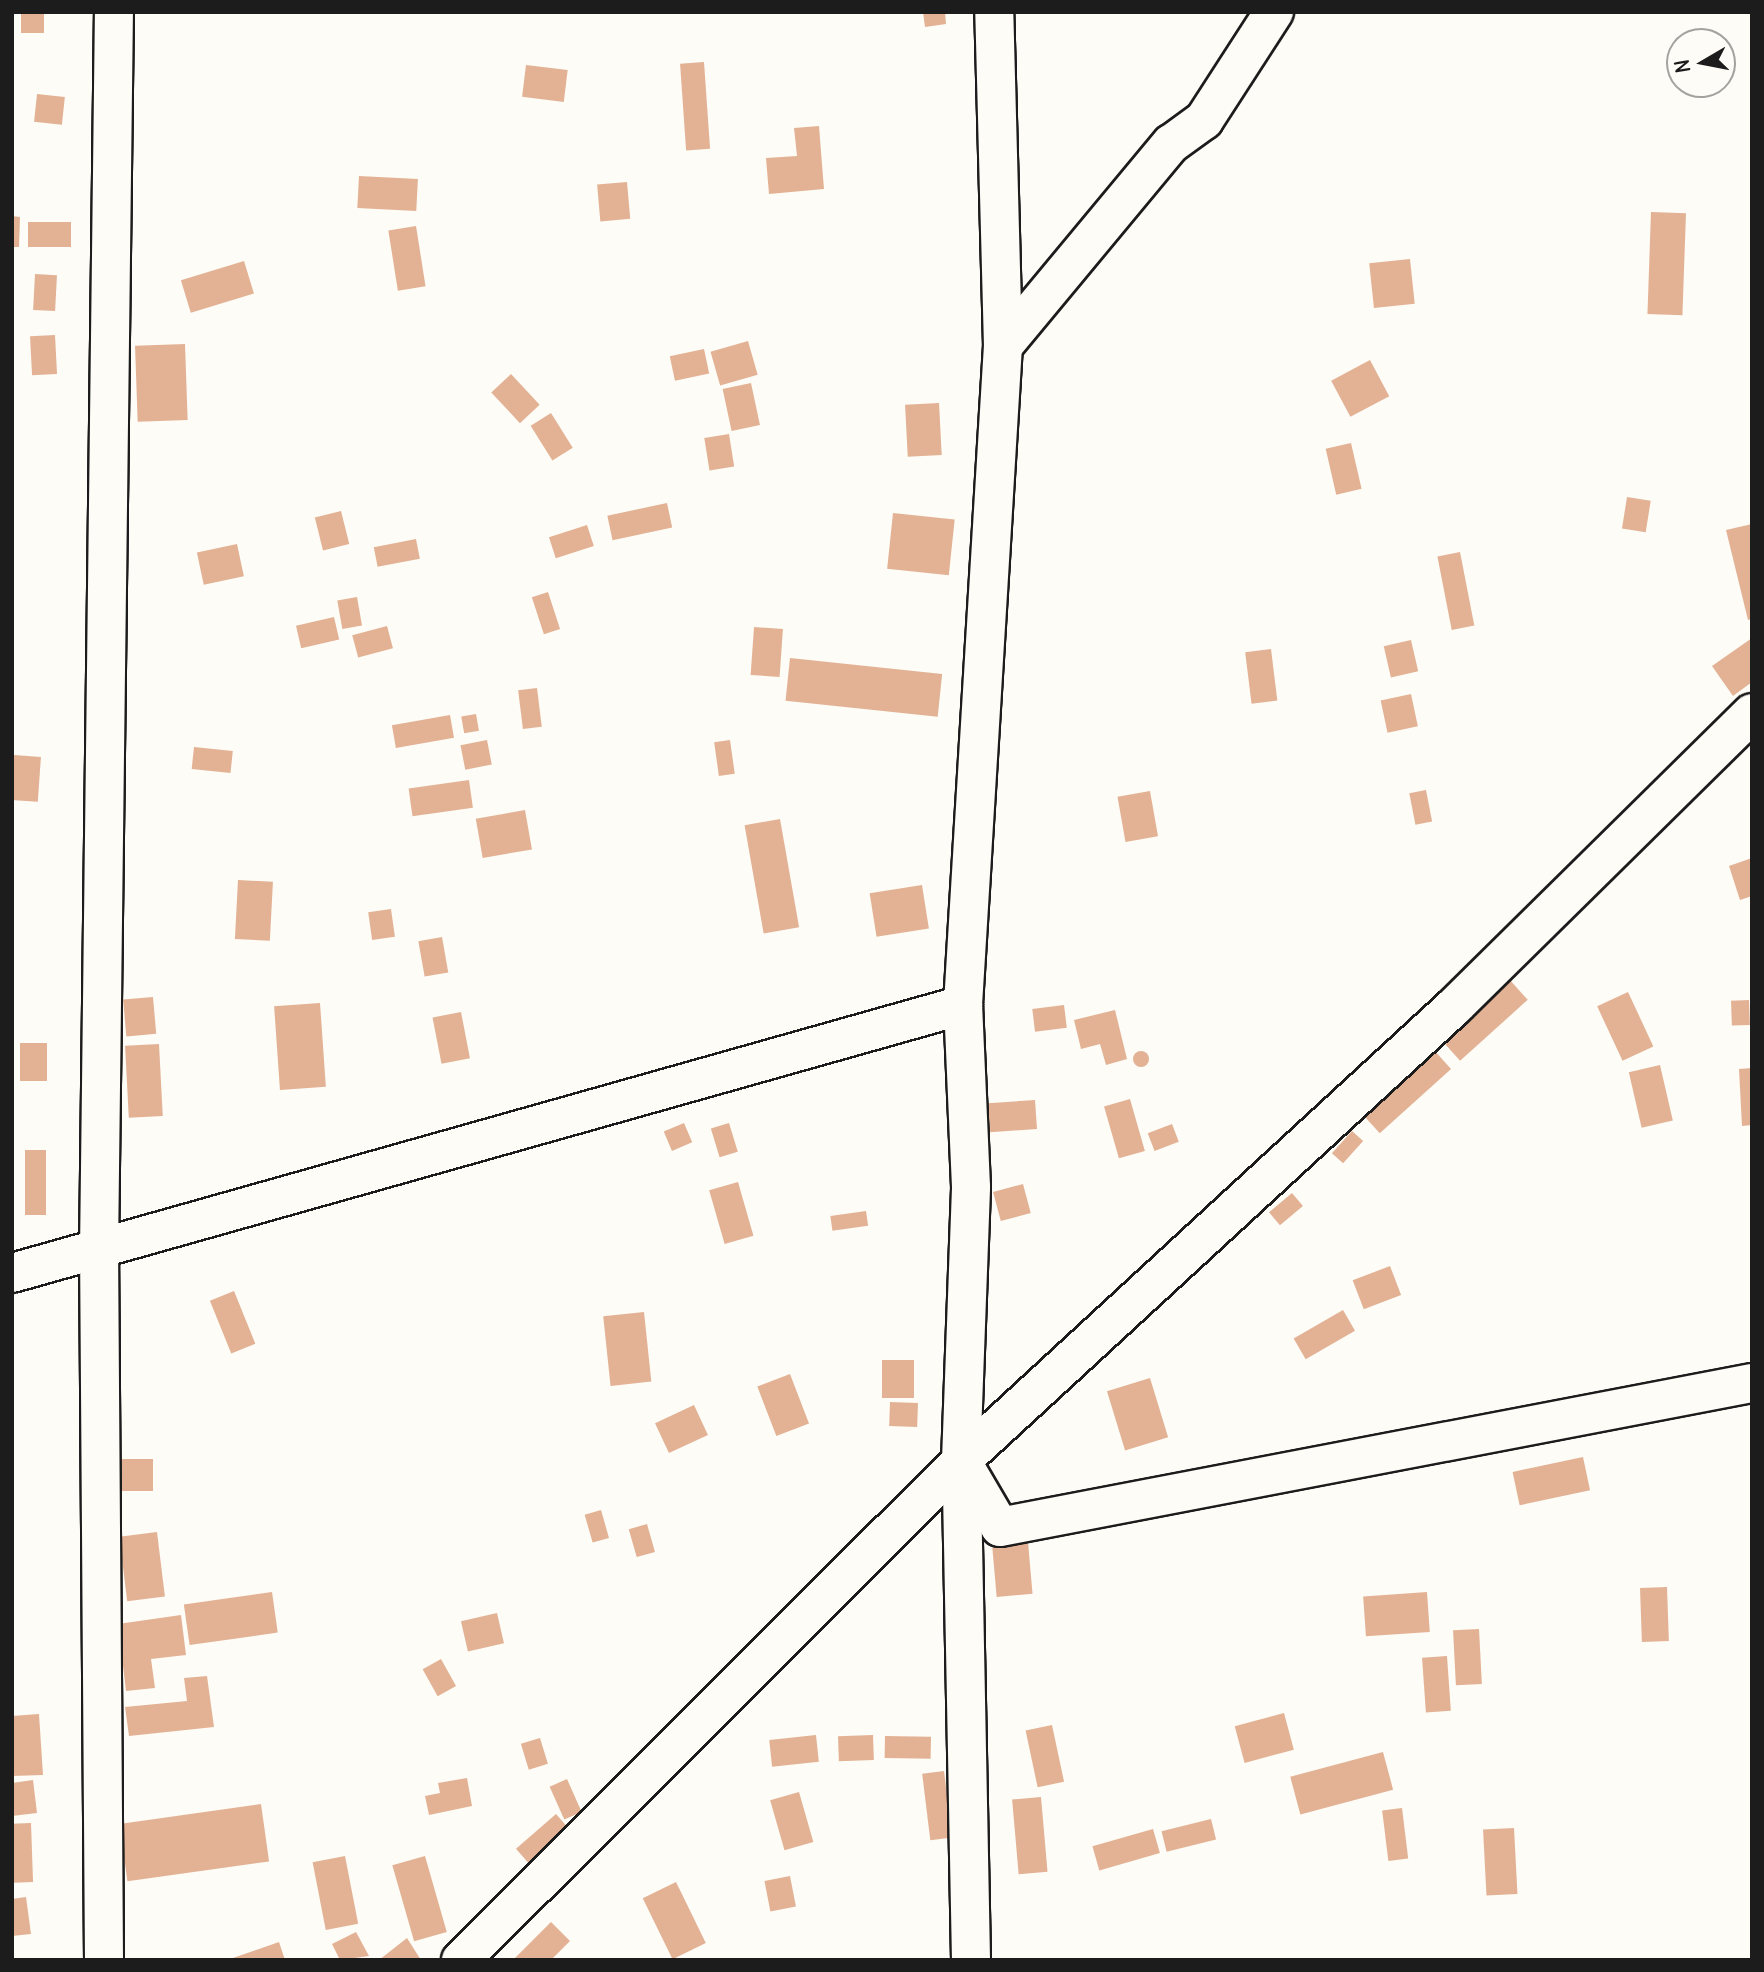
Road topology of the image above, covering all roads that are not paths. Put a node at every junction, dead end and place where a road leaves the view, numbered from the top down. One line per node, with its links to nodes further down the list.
1 (114, 12): 7 (street)
2 (993, 12): 4 (street)
3 (1274, 12): 4 (street)
4 (1003, 346): 6 (street)
5 (1752, 713): 10 (street)
6 (963, 1004): 7 (street); 10 (street)
7 (99, 1252): 8 (street); 11 (street)
8 (12, 1273)
9 (1752, 1383): 10 (street)
10 (961, 1461): 12 (street); 13 (street)
11 (104, 1960)
12 (461, 1960)
13 (971, 1960)

